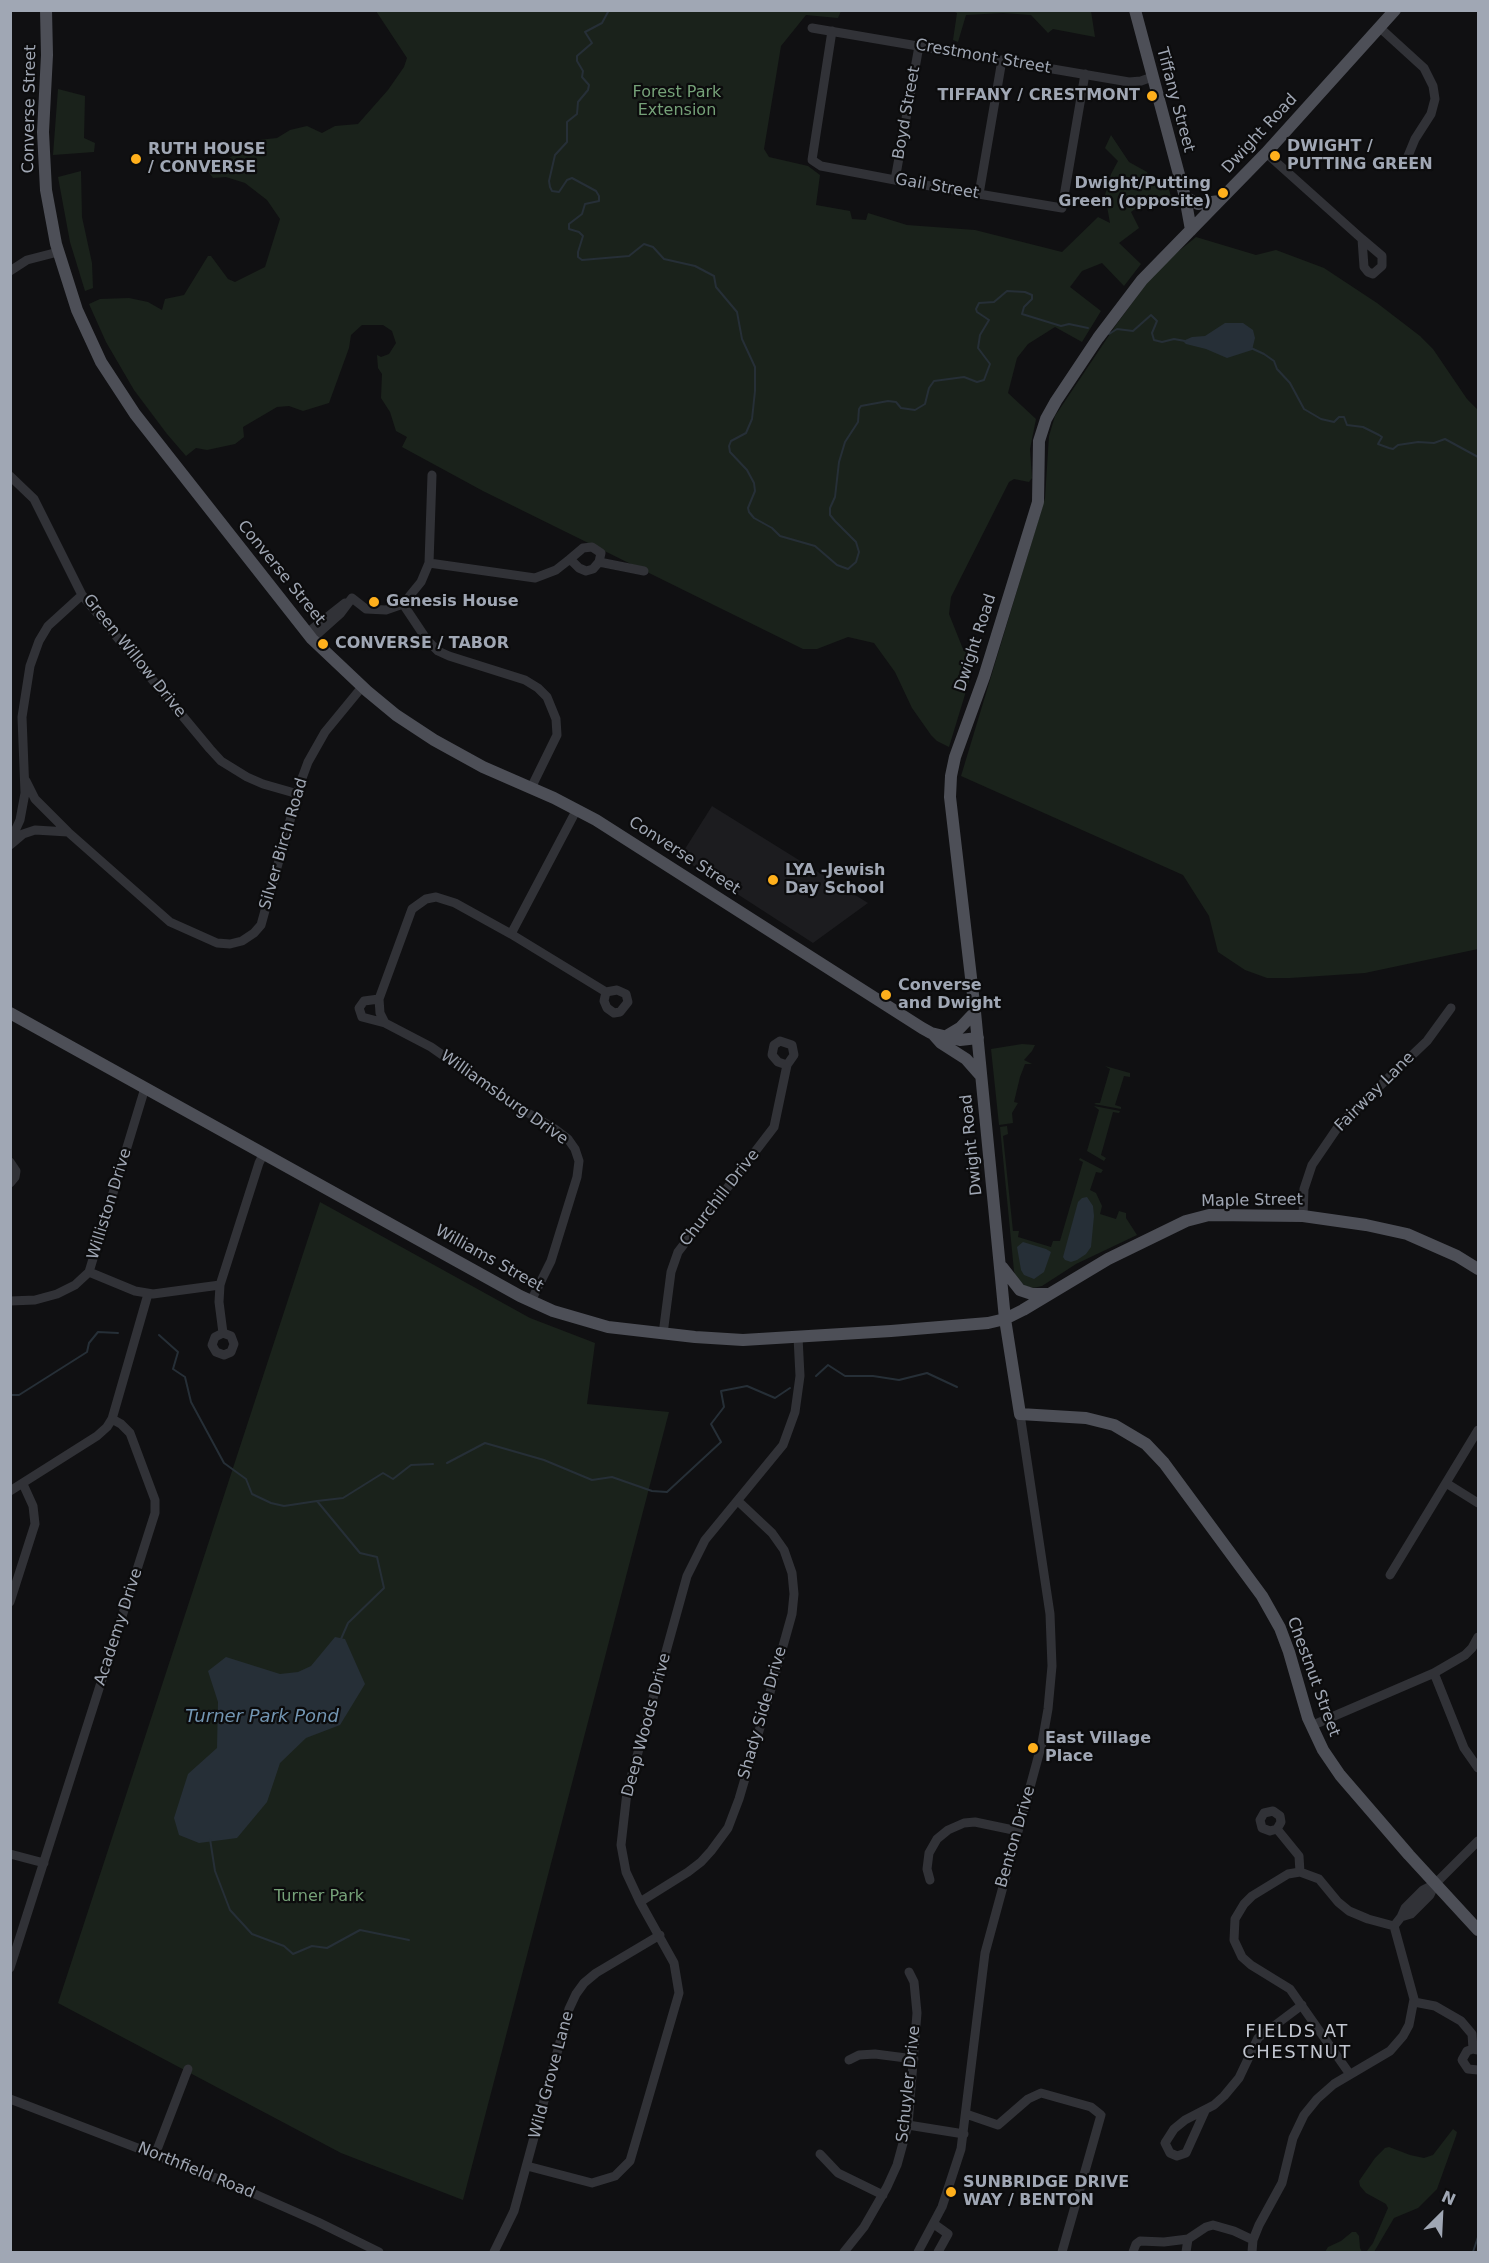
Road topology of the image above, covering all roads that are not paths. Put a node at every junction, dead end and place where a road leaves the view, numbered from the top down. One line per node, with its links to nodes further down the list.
1 (46, 10): 19 (main road, Converse Street)
2 (1135, 10): 10 (main road, Tiffany Street)
3 (1395, 10): 4 (main road, Dwight Road)
4 (1379, 27): 11 (main road, Dwight Road); 12 (street)
5 (812, 28): 6 (street, Crestmont Street)
6 (832, 31): 7 (street, Crestmont Street); 13 (street, Gail Street)
7 (919, 46): 8 (street, Crestmont Street); 13 (street, Boyd Street)
8 (1002, 60): 9 (street, Crestmont Street); 14 (street)
9 (1085, 74): 10 (street, Crestmont Street); 14 (street, Gail Street)
10 (1152, 77): 15 (main road, Tiffany Street)
11 (1266, 153): 16 (main road, Dwight Road); 18 (street)
12 (1408, 156)
13 (895, 180): 14 (street, Gail Street)
14 (979, 194)
15 (1185, 197): 16 (main road); 17 (main road, Tiffany Street)
16 (1220, 201): 17 (main road, Dwight Road)
17 (1191, 230): 41 (main road, Dwight Road)
18 (1362, 239)
19 (58, 252): 20 (street); 29 (main road, Converse Street)
20 (10, 271)
21 (432, 475): 25 (street)
22 (10, 476): 27 (street, Green Willow Drive)
23 (570, 559): 24 (street); 24 (street); 25 (street)
24 (599, 562): 26 (street)
25 (429, 563): 28 (street)
26 (644, 571)
27 (82, 595): 31 (street); 33 (street, Green Willow Drive)
28 (403, 604): 29 (street); 32 (street)
29 (310, 636): 30 (main road, Converse Street)
30 (362, 687): 32 (main road, Converse Street); 33 (street, Silver Birch Road)
31 (26, 779): 35 (street, Silver Birch Road); 36 (street)
32 (531, 788): 34 (main road, Converse Street)
33 (298, 794): 35 (street, Silver Birch Road)
34 (577, 809): 37 (street); 44 (main road, Converse Street)
35 (68, 832): 36 (street)
36 (10, 843)
37 (511, 934): 38 (street); 39 (street)
38 (606, 992)
39 (379, 999): 43 (street); 43 (street, Williamsburg Drive)
40 (1451, 1008): 53 (street, Fairway Lane)
41 (975, 1012): 45 (main road); 46 (main road, Dwight Road)
42 (10, 1013): 49 (main road, Williams Street)
43 (385, 1023): 61 (street, Williamsburg Drive)
44 (931, 1032): 45 (main road, Converse Street); 48 (main road)
45 (945, 1037): 46 (main road, Converse Street)
46 (978, 1038): 48 (main road, Dwight Road)
47 (787, 1065): 64 (street, Churchill Drive)
48 (981, 1077): 54 (main road, Dwight Road)
49 (145, 1088): 50 (main road, Williams Street); 56 (street, Williston Drive)
50 (264, 1153): 57 (street); 61 (main road, Williams Street)
51 (10, 1162): 52 (street)
52 (10, 1183)
53 (1304, 1216): 55 (main road, Maple Street); 59 (main road, Maple Street)
54 (1000, 1264): 59 (main road); 62 (main road, Dwight Road)
55 (1479, 1269)
56 (89, 1272): 58 (street); 60 (street, Williston Drive)
57 (220, 1285): 58 (street); 63 (street)
58 (148, 1293): 67 (street)
59 (1051, 1294): 62 (main road, Maple Street)
60 (10, 1301)
61 (531, 1301): 64 (main road, Williams Street)
62 (1005, 1319): 65 (main road, Williams Street); 66 (main road, Dwight Road)
63 (223, 1333)
64 (663, 1334): 65 (main road, Williams Street)
65 (798, 1337): 72 (street, Deep Woods Drive)
66 (1020, 1414): 79 (main road, Chestnut Street); 82 (street, Benton Drive)
67 (112, 1419): 70 (street); 85 (street, Academy Drive)
68 (1479, 1430): 69 (street)
69 (1446, 1483): 73 (street); 74 (street)
70 (22, 1484): 71 (street); 75 (street)
71 (10, 1491)
72 (738, 1501): 89 (street, Deep Woods Drive); 89 (street, Shady Side Drive)
73 (1479, 1503)
74 (1390, 1575)
75 (10, 1602)
76 (1479, 1637): 77 (street)
77 (1475, 1651): 78 (street)
78 (1434, 1673): 79 (street); 80 (street)
79 (1311, 1726): 88 (main road, Chestnut Street)
80 (1479, 1768)
81 (1277, 1829): 86 (street)
82 (1018, 1832): 87 (street); 105 (street, Benton Drive)
83 (1479, 1841): 88 (street)
84 (10, 1854): 85 (street)
85 (44, 1863): 93 (street, Academy Drive)
86 (1300, 1872): 90 (street); 96 (street)
87 (930, 1880)
88 (1436, 1884): 90 (street); 91 (main road, Chestnut Street)
89 (640, 1902): 92 (street, Deep Woods Drive)
90 (1394, 1926): 95 (street)
91 (1479, 1930)
92 (660, 1935): 110 (street, Wild Grove Lane); 110 (street, Deep Woods Drive)
93 (10, 1968)
94 (909, 1971): 98 (street, Schuyler Drive)
95 (1414, 2002): 97 (street); 102 (street)
96 (1302, 2005): 102 (street); 104 (street)
97 (1476, 2049): 101 (street)
98 (914, 2059): 99 (street); 106 (street, Schuyler Drive)
99 (849, 2060)
100 (188, 2069): 109 (street)
101 (1479, 2070)
102 (1349, 2073): 114 (street)
103 (10, 2099): 109 (street, Northfield Road)
104 (1205, 2111): 104 (street)
105 (966, 2114): 107 (street, Benton Drive); 120 (street)
106 (908, 2125): 107 (street); 111 (street, Schuyler Drive)
107 (964, 2134): 112 (street, Benton Drive)
108 (820, 2154): 111 (street)
109 (155, 2155): 115 (street, Northfield Road)
110 (527, 2166): 116 (street, Wild Grove Lane)
111 (884, 2195): 117 (street, Schuyler Drive)
112 (934, 2224): 118 (street, Benton Drive); 119 (street)
113 (1188, 2239): 114 (street); 121 (street); 122 (street)
114 (1253, 2240): 123 (street)
115 (379, 2252)
116 (494, 2253)
117 (844, 2253)
118 (918, 2253)
119 (938, 2253)
120 (1062, 2253)
121 (1133, 2253)
122 (1186, 2253)
123 (1252, 2253)

